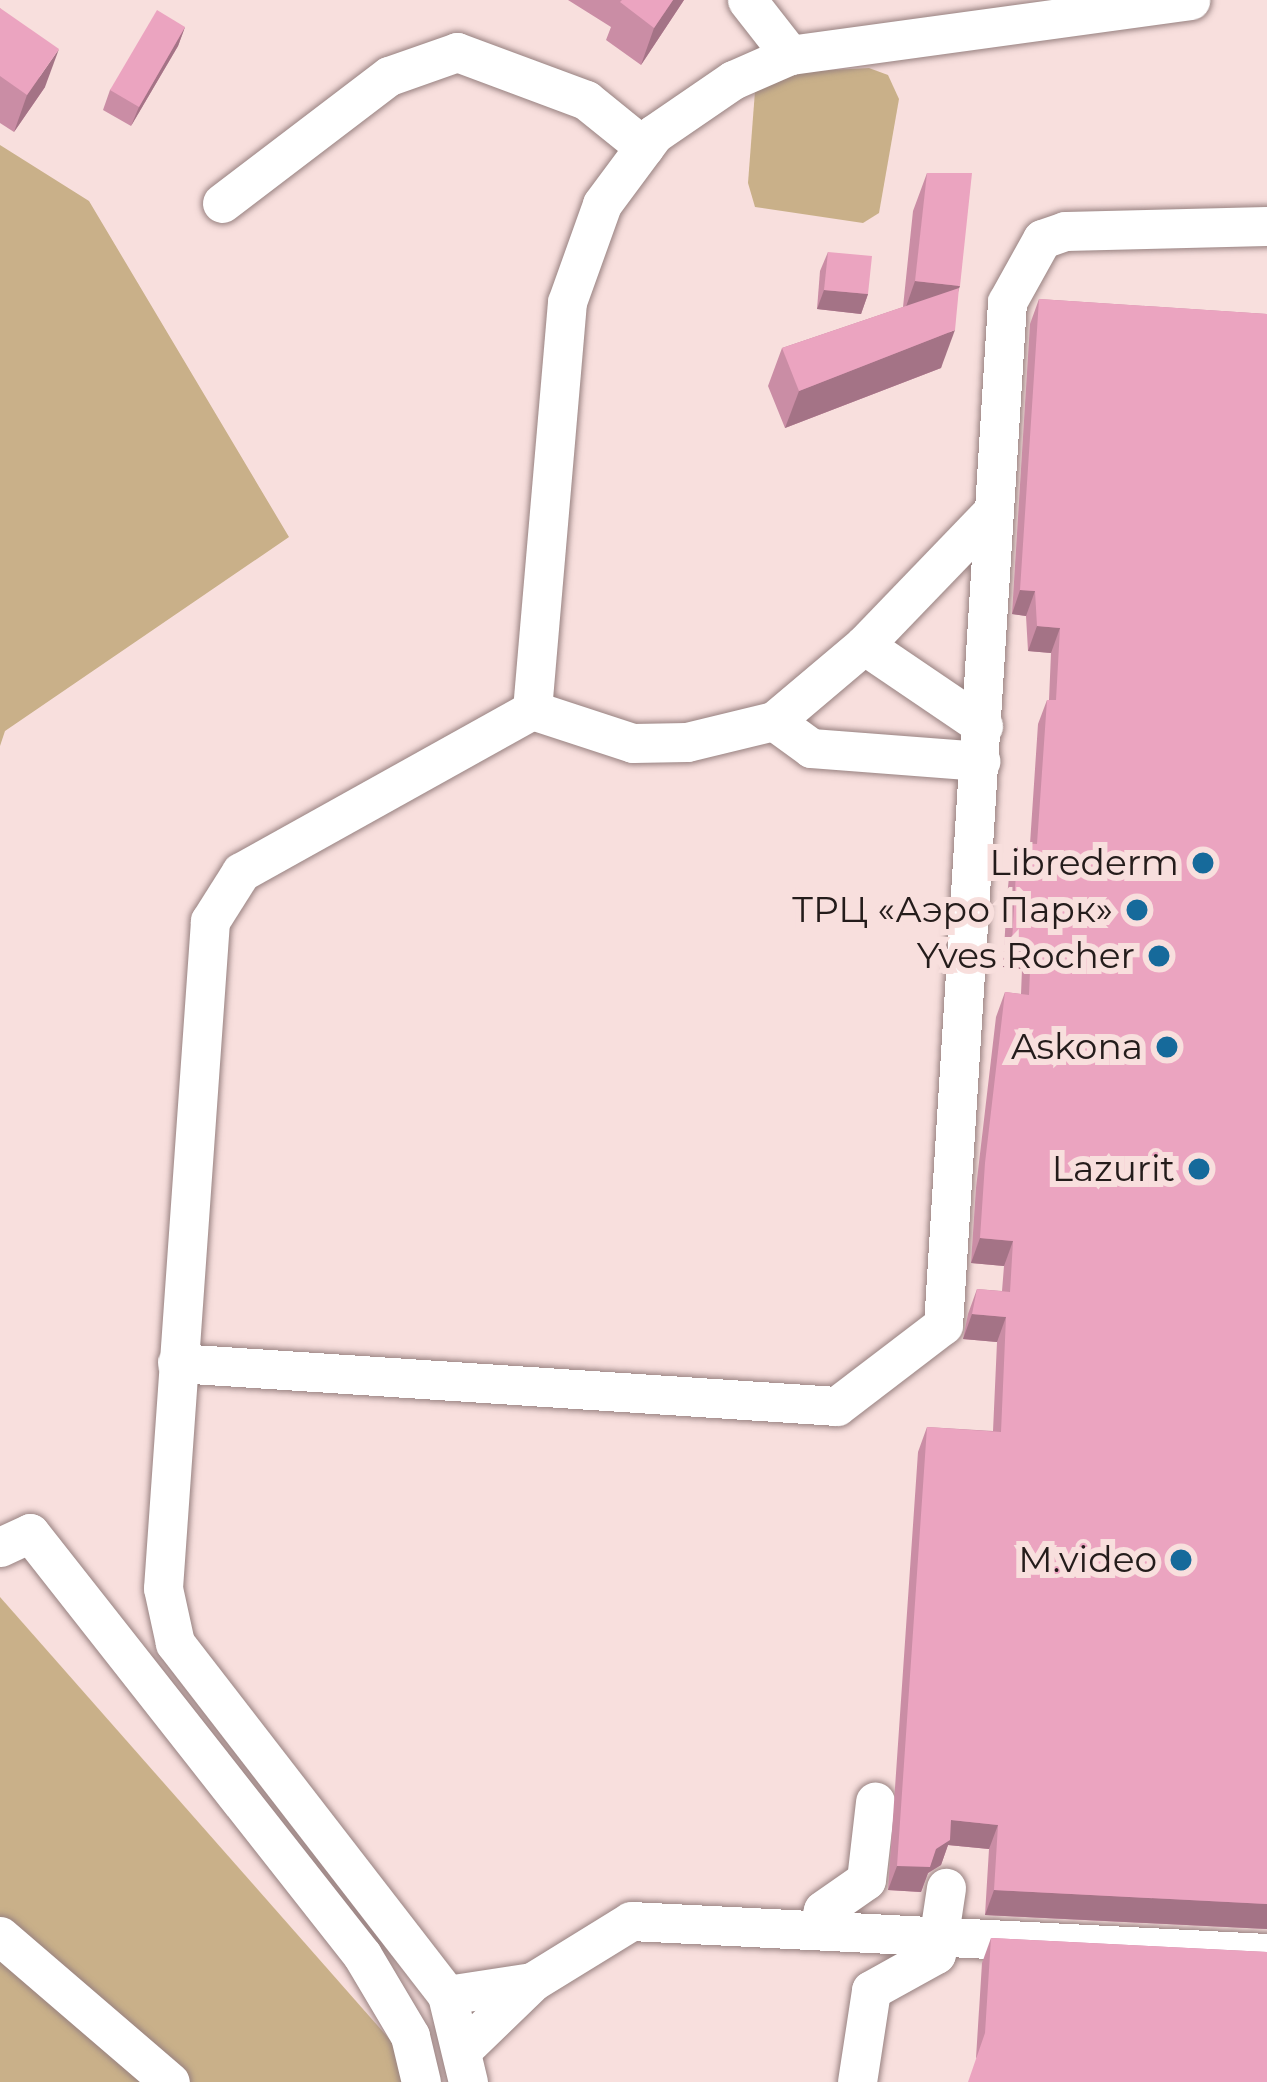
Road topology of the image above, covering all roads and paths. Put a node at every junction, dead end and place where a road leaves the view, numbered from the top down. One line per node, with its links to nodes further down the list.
1 (747, 0): 3 (street)
2 (1190, 0): 3 (street)
3 (790, 55): 4 (street)
4 (644, 147): 5 (street); 9 (street)
5 (222, 202)
6 (1267, 226): 7 (street)
7 (992, 512): 8 (street); 11 (street)
8 (864, 645): 10 (street); 11 (street)
9 (532, 710): 10 (street); 12 (street)
10 (774, 721): 11 (street)
11 (982, 744): 12 (street)
12 (177, 1363): 20 (street)
13 (0, 1547): 23 (street)
14 (875, 1802): 16 (street)
15 (946, 1888): 24 (street)
16 (819, 1926): 18 (street); 19 (street)
17 (0, 1936): 22 (street)
18 (1267, 1953)
19 (532, 1982): 20 (street); 21 (street)
20 (447, 1995): 21 (street)
21 (466, 2065)
22 (170, 2082)
23 (421, 2082)
24 (857, 2082)

